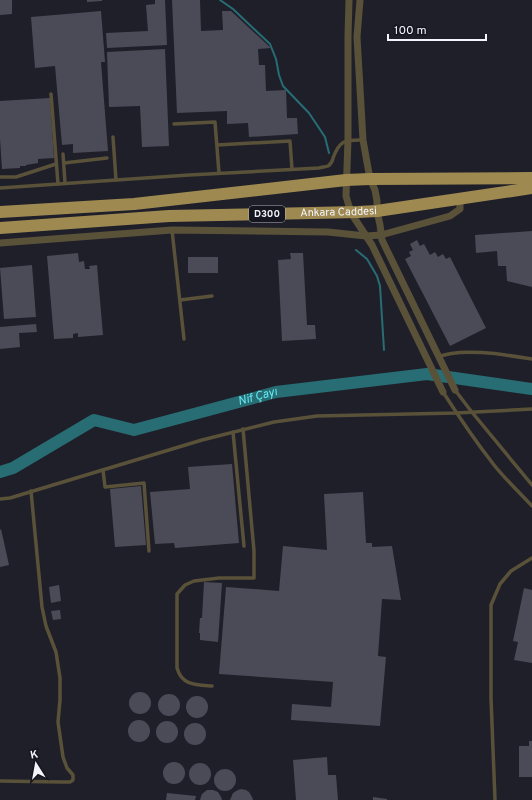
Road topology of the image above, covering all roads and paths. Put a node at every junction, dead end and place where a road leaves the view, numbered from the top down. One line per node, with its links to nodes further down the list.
1 (349, 0): 6 (street)
2 (360, 0): 7 (street)
3 (51, 94): 12 (lane)
4 (174, 124): 8 (lane)
5 (113, 138): 18 (lane)
6 (348, 140): 7 (lane); 13 (lane); 19 (street)
7 (363, 140): 17 (street)
8 (217, 145): 13 (lane); 14 (lane)
9 (63, 154): 11 (lane)
10 (107, 158): 11 (lane)
11 (64, 163): 20 (lane)
12 (56, 164): 15 (lane); 21 (lane)
13 (292, 169): 14 (lane)
14 (219, 173): 18 (lane)
15 (0, 177)
16 (532, 178): 17 (highway, D300)
17 (370, 179): 19 (highway, D300); 25 (street)
18 (116, 180): 20 (lane)
19 (346, 180): 26 (highway, D300); 27 (street)
20 (65, 183): 21 (lane)
21 (58, 184): 22 (lane)
22 (0, 188)
23 (532, 188): 24 (highway, Ankara Caddesi / D300)
24 (460, 198): 25 (highway, Ankara Caddesi / D300); 30 (street)
25 (377, 211): 27 (highway, Ankara Caddesi / D300); 30 (street)
26 (0, 212)
27 (351, 213): 28 (highway, Ankara Caddesi / D300); 31 (street)
28 (0, 228)
29 (172, 230): 31 (street); 32 (street); 34 (lane)
30 (381, 234): 31 (street); 36 (street)
31 (366, 236): 38 (street)
32 (0, 242)
33 (212, 296): 34 (lane)
34 (180, 300): 35 (lane)
35 (184, 339)
36 (438, 357): 37 (lane); 38 (street); 39 (street)
37 (532, 359)
38 (429, 362): 40 (street)
39 (455, 390): 42 (lane)
40 (443, 392): 43 (lane)
41 (532, 409): 42 (lane)
42 (471, 411): 43 (lane); 47 (lane)
43 (456, 413): 44 (lane); 50 (lane)
44 (243, 429): 45 (lane); 54 (lane)
45 (233, 432): 46 (lane); 51 (lane)
46 (103, 470): 48 (lane); 52 (lane)
47 (532, 485)
48 (31, 491): 49 (lane); 55 (lane)
49 (0, 499)
50 (532, 506)
51 (244, 546)
52 (149, 551)
53 (532, 558): 56 (lane)
54 (212, 686)
55 (0, 781)
56 (495, 800)

